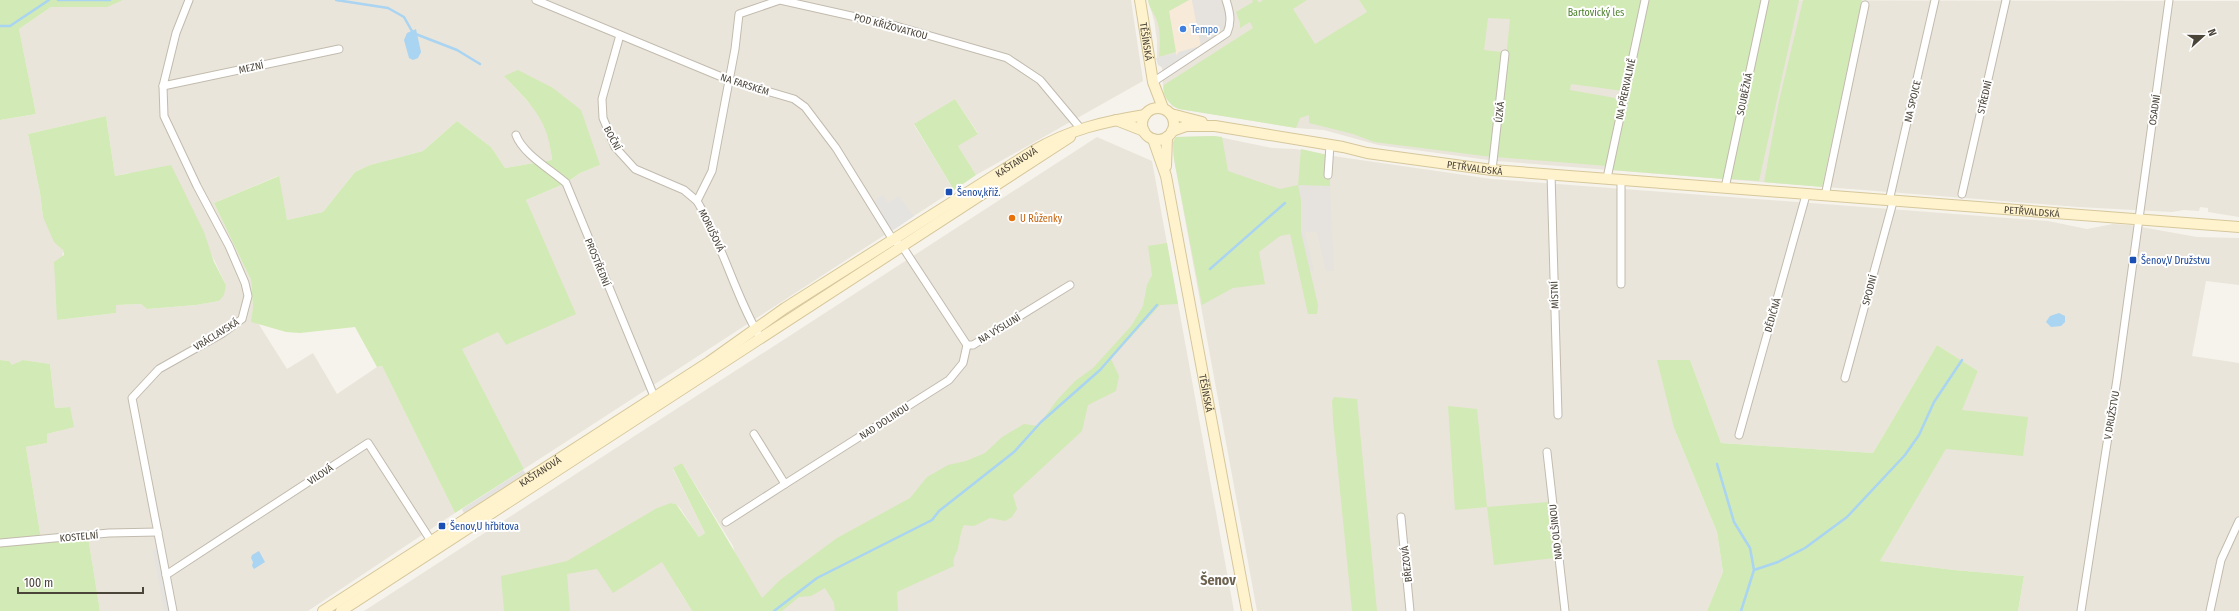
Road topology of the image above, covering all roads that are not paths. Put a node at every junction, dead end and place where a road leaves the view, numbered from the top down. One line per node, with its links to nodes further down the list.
1 (189, 0): 16 (street, VRÁCLAVSKÁ)
2 (536, 0): 11 (street, NA FARSKÉM)
3 (1140, 0): 15 (main road, TĚŠÍNSKÁ)
4 (1226, 0): 15 (street)
5 (1645, 0): 31 (street, NA PŘERVALINĚ)
6 (1764, 0): 33 (street, SOUBĚŽNÁ)
7 (1935, 0): 38 (street, NA SPOJCE)
8 (2006, 0): 34 (street, STŘEDNÍ)
9 (2169, 0): 39 (street, OSADNÍ)
10 (1865, 5): 36 (street)
11 (620, 35): 14 (street, NA FARSKÉM); 37 (street, BOČNÍ)
12 (339, 49): 16 (street, MEZNÍ)
13 (1505, 54): 27 (street, ÚZKÁ)
14 (729, 80): 21 (street, POD KŘIŽOVATKOU); 37 (street, MORUŠOVÁ); 41 (street, NA FARSKÉM)
15 (1153, 82): 17 (main road, TĚŠÍNSKÁ); 18 (main road, TĚŠÍNSKÁ)
16 (163, 86): 57 (street, VRÁCLAVSKÁ)
17 (1167, 111): 18 (main road); 20 (main road, PETŘVALDSKÁ); 23 (main road)
18 (1147, 113): 19 (main road, KAŠTANOVÁ); 22 (main road)
19 (1115, 120): 21 (main road, KAŠTANOVÁ); 22 (main road)
20 (1215, 126): 23 (main road, PETŘVALDSKÁ); 26 (main road, PETŘVALDSKÁ)
21 (1081, 129): 41 (main road, KAŠTANOVÁ); 42 (main road, KAŠTANOVÁ)
22 (1144, 131): 25 (main road)
23 (1170, 134): 25 (main road); 30 (main road, TĚŠÍNSKÁ)
24 (516, 135): 48 (street, PROSTŘEDNÍ)
25 (1153, 138): 30 (main road, TĚŠÍNSKÁ)
26 (1330, 145): 27 (main road, PETŘVALDSKÁ); 29 (street)
27 (1492, 170): 28 (main road, PETŘVALDSKÁ)
28 (1551, 174): 31 (main road, PETŘVALDSKÁ); 49 (street, MÍSTNÍ)
29 (1328, 175)
30 (1166, 176): 64 (main road, TĚŠÍNSKÁ)
31 (1607, 178): 32 (main road, PETŘVALDSKÁ)
32 (1621, 179): 33 (main road, PETŘVALDSKÁ); 43 (street)
33 (1725, 188): 35 (main road, PETŘVALDSKÁ)
34 (1962, 194)
35 (1806, 195): 36 (main road, PETŘVALDSKÁ); 51 (street, DĚDIČNÁ)
36 (1825, 196): 38 (main road, PETŘVALDSKÁ)
37 (697, 201): 45 (street, MORUŠOVÁ)
38 (1891, 202): 39 (main road, PETŘVALDSKÁ); 47 (street, SPODNÍ)
39 (2138, 219): 40 (main road, PETŘVALDSKÁ); 67 (street, V DRUŽSTVU)
40 (2239, 227)
41 (893, 240): 42 (street); 45 (main road, KAŠTANOVÁ)
42 (902, 246): 45 (main road, KAŠTANOVÁ); 46 (street, NA VÝSLUNÍ)
43 (1620, 284)
44 (1070, 285): 46 (street, NA VÝSLUNÍ)
45 (759, 335): 48 (main road, KAŠTANOVÁ)
46 (967, 345): 53 (street, NAD DOLINOU)
47 (1845, 378)
48 (656, 401): 59 (main road, KAŠTANOVÁ)
49 (1558, 415)
50 (754, 434): 53 (street)
51 (1739, 435)
52 (1547, 452): 66 (street, NAD OLŠINOU)
53 (785, 484): 56 (street, NAD DOLINOU)
54 (1401, 517): 65 (street, BŘEZOVÁ)
55 (2239, 521): 68 (street)
56 (726, 522)
57 (158, 532): 58 (street, KOSTELNÍ); 60 (street, VRÁCLAVSKÁ)
58 (0, 543)
59 (433, 545): 60 (street, VILOVÁ); 62 (main road, KAŠTANOVÁ); 63 (main road, KAŠTANOVÁ)
60 (166, 575): 61 (street, VRÁCLAVSKÁ)
61 (173, 611)
62 (323, 611)
63 (341, 611)
64 (1247, 611)
65 (1410, 611)
66 (1565, 611)
67 (2081, 611)
68 (2210, 611)

